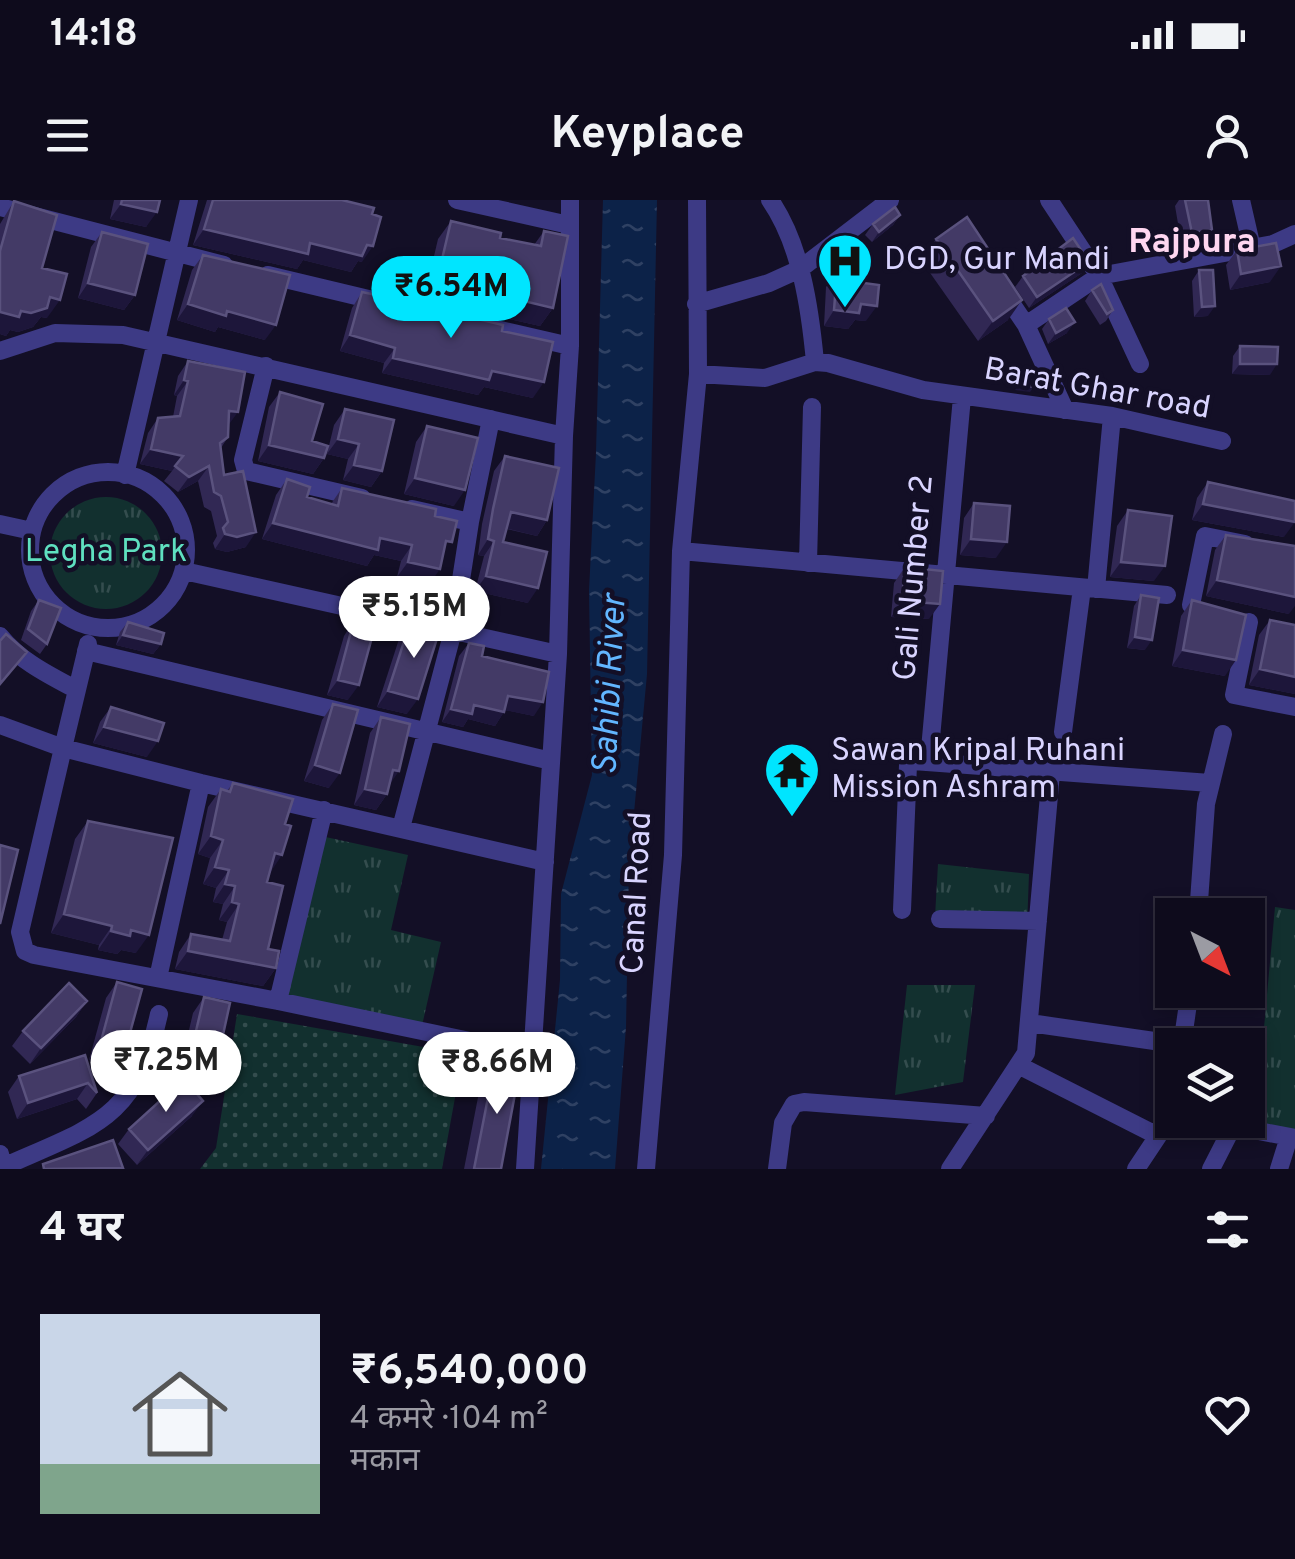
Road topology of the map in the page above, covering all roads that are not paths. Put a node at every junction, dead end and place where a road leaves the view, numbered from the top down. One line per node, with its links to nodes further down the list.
1 (189, 200): 13 (street)
2 (456, 200): 10 (street)
3 (570, 200): 10 (street)
4 (698, 200): 17 (street, Canal Road)
5 (770, 200): 14 (street)
6 (890, 200): 14 (street)
7 (1049, 200): 15 (street)
8 (1241, 200): 12 (street)
9 (0, 207): 13 (street)
10 (569, 225): 20 (street)
11 (1295, 234): 12 (street)
12 (1252, 248): 15 (street)
13 (177, 254): 19 (street); 20 (street)
14 (800, 269): 17 (street); 22 (street)
15 (1099, 276): 18 (street); 23 (street)
16 (994, 277): 18 (street)
17 (696, 304): 25 (street, Canal Road)
18 (1026, 325): 28 (street)
19 (158, 340): 21 (street); 24 (street); 33 (street)
20 (570, 346): 31 (street)
21 (0, 350)
22 (815, 362): 25 (street); 26 (street, Barat Ghar road)
23 (1140, 364)
24 (266, 366): 30 (street); 34 (street)
25 (698, 374): 38 (street, Canal Road)
26 (962, 397): 28 (street, Barat Ghar road); 41 (street, Gali Number 2)
27 (812, 408): 39 (street)
28 (1065, 410): 29 (street, Barat Ghar road)
29 (1112, 416): 32 (street, Barat Ghar road); 42 (street)
30 (491, 419): 31 (street); 34 (street)
31 (564, 436): 48 (street)
32 (1222, 441)
33 (126, 475): 36 (street); 40 (street)
34 (470, 522): 45 (street)
35 (0, 524): 36 (street)
36 (32, 531): 44 (street)
37 (1258, 546): 42 (street)
38 (681, 551): 39 (street); 83 (street, Canal Road)
39 (808, 563): 41 (street)
40 (184, 571): 44 (street); 45 (street)
41 (946, 576): 42 (street); 57 (street, Gali Number 2)
42 (1089, 588): 52 (street)
43 (1249, 622): 50 (street)
44 (92, 627): 47 (street)
45 (452, 630): 48 (street); 53 (street)
46 (0, 636): 49 (street)
47 (86, 651): 49 (street); 53 (street)
48 (558, 654): 56 (street)
49 (77, 690): 55 (street)
50 (1295, 707)
51 (0, 725): 55 (street)
52 (1063, 732)
53 (428, 734): 56 (street); 62 (street)
54 (1223, 734): 60 (street)
55 (63, 748): 59 (street); 68 (street)
56 (552, 761): 63 (street)
57 (940, 761): 58 (street); 65 (street)
58 (1051, 773): 60 (street); 67 (street)
59 (201, 783): 61 (street); 68 (street)
60 (1210, 783): 64 (street)
61 (324, 810): 62 (street); 69 (street)
62 (401, 828): 63 (street)
63 (545, 862): 73 (street)
64 (1200, 898)
65 (902, 910)
66 (940, 920): 67 (street)
67 (1038, 921): 71 (street)
68 (158, 978): 69 (street)
69 (278, 1001): 73 (street)
70 (160, 1014): 81 (street)
71 (1030, 1023): 72 (street); 74 (street)
72 (1155, 1041)
73 (532, 1054): 82 (street)
74 (1020, 1066): 75 (street); 77 (street)
75 (986, 1116): 84 (street); 85 (street)
76 (1265, 1132): 78 (street)
77 (1155, 1134)
78 (1292, 1137): 88 (street)
79 (1157, 1138): 86 (street)
80 (1227, 1138): 87 (street)
81 (0, 1154)
82 (525, 1169)
83 (646, 1169)
84 (777, 1169)
85 (950, 1169)
86 (1136, 1169)
87 (1214, 1169)
88 (1279, 1169)

